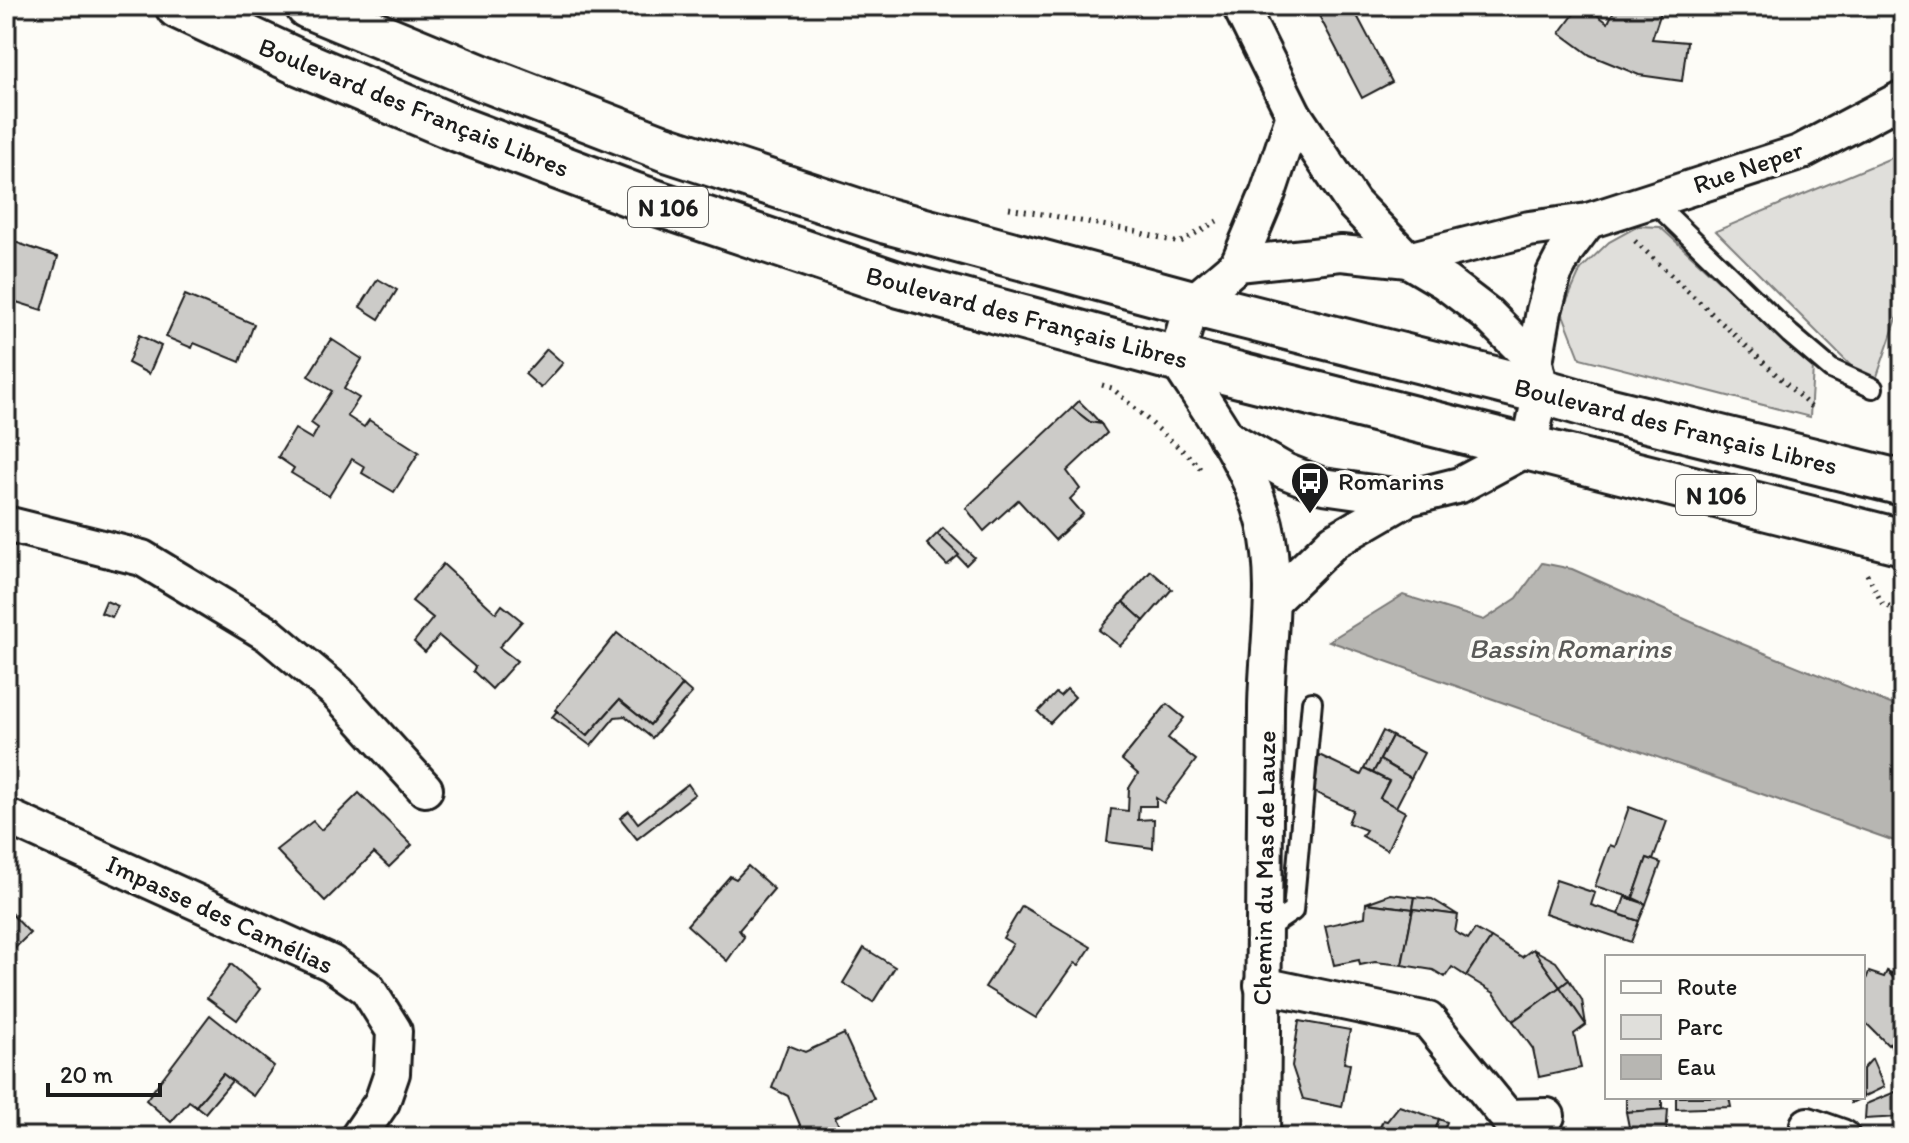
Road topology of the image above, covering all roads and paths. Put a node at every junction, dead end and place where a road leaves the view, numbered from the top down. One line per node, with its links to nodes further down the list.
1 (178, 6): 14 (main road, Boulevard des Français Libres / N 106)
2 (308, 6): 13 (main road, Boulevard des Français Libres / N 106)
3 (1240, 6): 5 (street)
4 (1903, 98): 7 (street, Rue Neper)
5 (1294, 115): 6 (street); 11 (street)
6 (1268, 193): 8 (path); 12 (street)
7 (1652, 200): 9 (street, Rue Neper); 17 (lane)
8 (1003, 218)
9 (1588, 221): 11 (street, Rue Neper); 15 (street)
10 (1631, 235): 18 (path)
11 (1408, 260): 12 (street); 15 (street)
12 (1238, 264): 13 (street)
13 (1192, 303): 14 (street); 15 (main road, Boulevard des Français Libres / N 106)
14 (1176, 359): 19 (street, Chemin du Mas de Lauze); 20 (main road, Boulevard des Français Libres / N 106)
15 (1538, 377): 20 (street); 22 (main road, Boulevard des Français Libres / N 106)
16 (1097, 383): 21 (path)
17 (1873, 388)
18 (1815, 411)
19 (1226, 436): 23 (street); 27 (street, Chemin du Mas de Lauze)
20 (1529, 448): 23 (street); 25 (main road, Boulevard des Français Libres / N 106)
21 (1211, 482)
22 (1903, 483)
23 (1408, 498): 27 (street)
24 (6, 524): 30 (street)
25 (1903, 542)
26 (1866, 571): 28 (path)
27 (1274, 599): 32 (street, Chemin du Mas de Lauze)
28 (1903, 611)
29 (1312, 702): 32 (lane)
30 (425, 789)
31 (6, 816): 36 (street, Impasse des Camélias)
32 (1263, 931): 33 (street, Chemin du Mas de Lauze)
33 (1262, 985): 34 (street); 37 (street, Chemin du Mas de Lauze)
34 (1547, 1116)
35 (1808, 1125): 38 (street)
36 (358, 1137)
37 (1262, 1137)
38 (1842, 1137)

